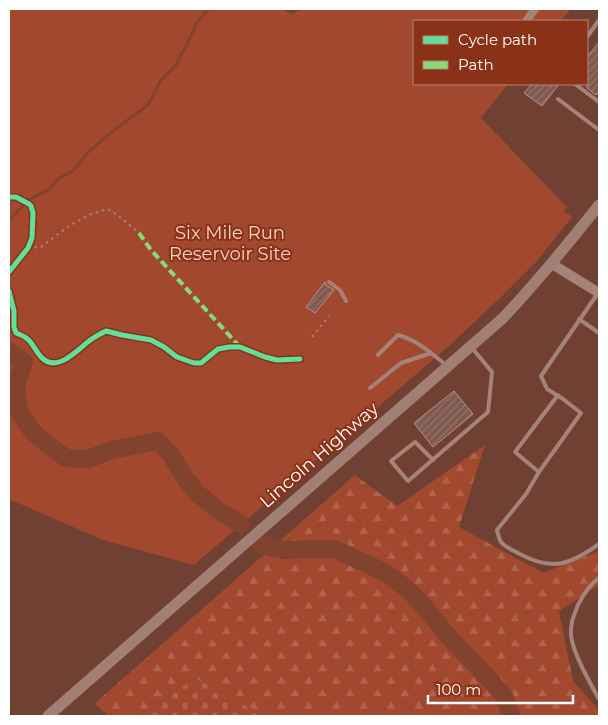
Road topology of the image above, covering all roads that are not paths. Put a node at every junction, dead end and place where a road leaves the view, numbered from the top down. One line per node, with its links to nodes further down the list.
1 (535, 9): 2 (street)
2 (527, 20)
3 (599, 20): 4 (lane)
4 (588, 35)
5 (576, 85): 7 (lane)
6 (558, 99): 8 (lane)
7 (599, 102)
8 (599, 130)
9 (599, 205): 10 (main road, Lincoln Highway)
10 (552, 264): 12 (street); 16 (main road, Lincoln Highway)
11 (329, 282): 13 (lane)
12 (599, 293): 14 (lane)
13 (346, 302)
14 (579, 319): 15 (lane); 21 (lane)
15 (599, 333)
16 (470, 346): 19 (main road, Lincoln Highway); 22 (lane)
17 (431, 353): 18 (lane); 19 (lane); 20 (lane)
18 (378, 355)
19 (447, 366): 27 (main road, Lincoln Highway)
20 (370, 388)
21 (558, 396): 23 (lane); 23 (lane)
22 (432, 460): 22 (lane)
23 (539, 472): 24 (lane)
24 (599, 544)
25 (599, 578): 26 (lane)
26 (599, 698)
27 (48, 716)

